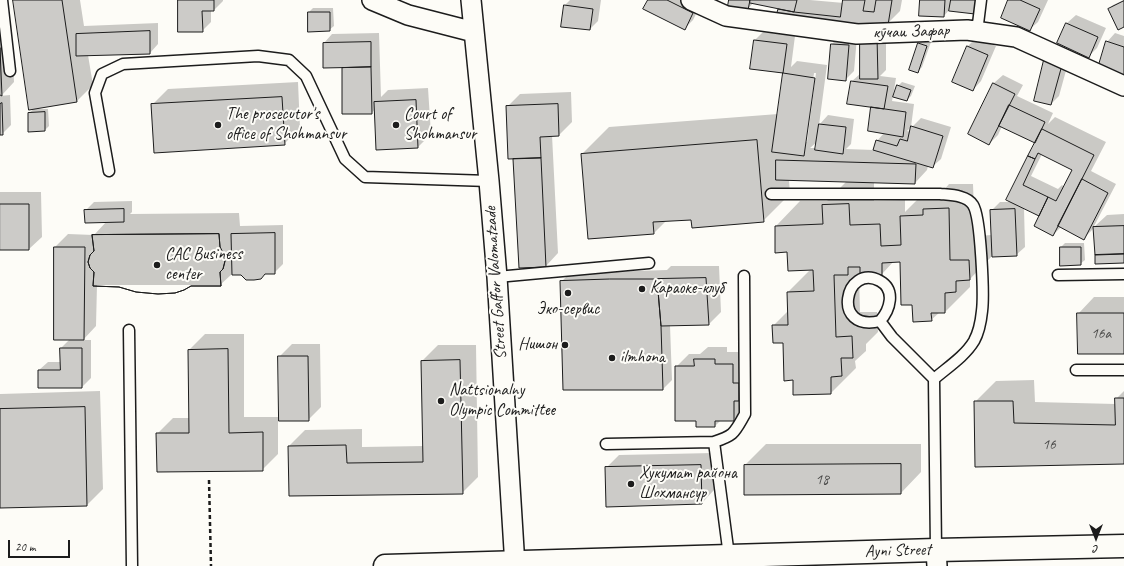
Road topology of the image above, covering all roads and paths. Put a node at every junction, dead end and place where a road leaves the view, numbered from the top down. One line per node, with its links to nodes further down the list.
1 (2, 0): 8 (lane)
2 (372, 0): 7 (street)
3 (471, 0): 7 (street, Street Gaffor Valomatzade)
4 (692, 0): 6 (street, кӯчаи Зафар)
5 (981, 0): 6 (lane)
6 (967, 30): 9 (street, кӯчаи Зафар)
7 (474, 32): 11 (street, Street Gaffor Valomatzade)
8 (10, 71)
9 (1124, 86)
10 (109, 171): 11 (lane)
11 (489, 181): 17 (street, Street Gaffor Valomatzade)
12 (771, 194): 22 (lane)
13 (649, 263): 17 (lane)
14 (1124, 274): 15 (lane)
15 (1058, 275)
16 (744, 276): 23 (lane)
17 (497, 277): 29 (street, Street Gaffor Valomatzade)
18 (880, 321): 18 (lane); 22 (lane)
19 (129, 330): 30 (lane)
20 (1076, 370): 21 (lane)
21 (1124, 370)
22 (934, 379): 28 (lane)
23 (714, 442): 24 (lane); 27 (lane)
24 (606, 444)
25 (210, 480): 31 (path)
26 (1124, 546): 28 (highway, Ayni Street)
27 (728, 556): 28 (highway, Ayni Street); 29 (highway, Ayni Street)
28 (936, 558)
29 (515, 564): 32 (highway, Ayni Street)
30 (132, 566)
31 (211, 566)
32 (385, 566)

